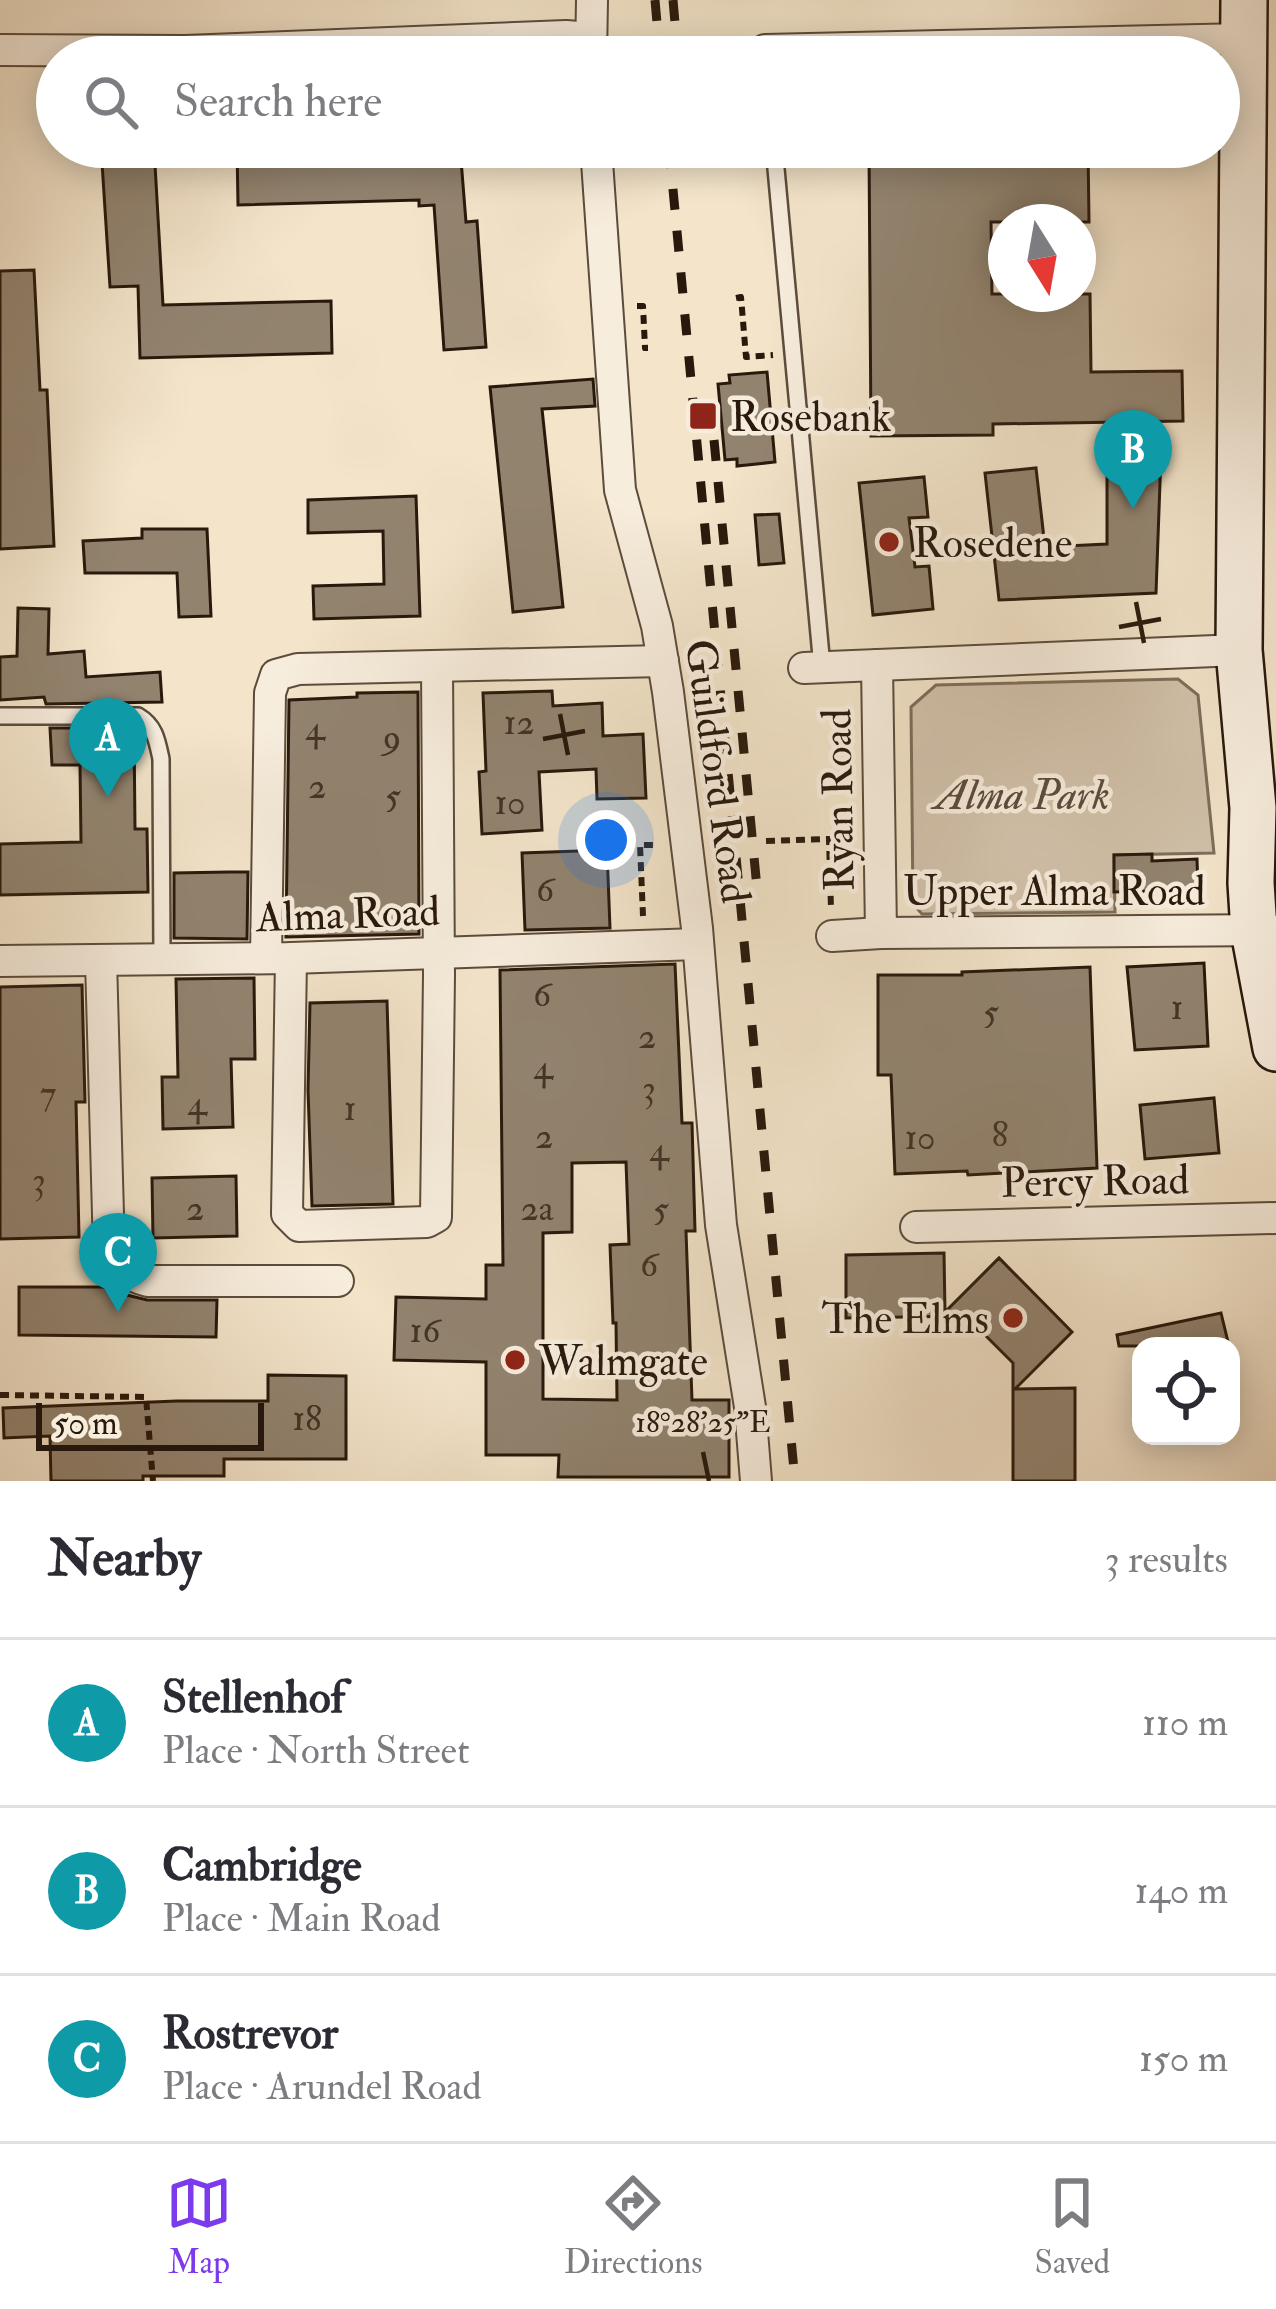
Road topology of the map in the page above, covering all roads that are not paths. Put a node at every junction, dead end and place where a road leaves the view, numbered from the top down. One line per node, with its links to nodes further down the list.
1 (592, 0): 3 (street)
2 (1244, 19): 4 (street); 9 (main road)
3 (591, 36)
4 (1005, 36)
5 (0, 50): 6 (street)
6 (36, 50)
7 (597, 168): 10 (street, Guildford Road)
8 (776, 168): 12 (lane)
9 (1239, 650): 12 (street); 13 (main road)
10 (663, 661): 11 (street); 18 (street, Guildford Road)
11 (437, 666): 19 (street); 20 (street)
12 (837, 667): 16 (street, Ryan Road)
13 (1259, 698): 15 (main road)
14 (0, 716): 21 (lane)
15 (1268, 918): 16 (street, Upper Alma Road); 24 (main road)
16 (881, 933): 17 (street, Upper Alma Road)
17 (832, 936)
18 (698, 944): 19 (street, Alma Road); 28 (street, Guildford Road)
19 (439, 952): 20 (street, Alma Road); 20 (street)
20 (278, 958): 21 (street, Alma Road)
21 (162, 959): 22 (street, Alma Road)
22 (101, 960): 23 (street, Alma Road); 27 (street)
23 (0, 961)
24 (1276, 1048)
25 (1276, 1218): 26 (street, Percy Road)
26 (916, 1227)
27 (338, 1281)
28 (756, 1481)

